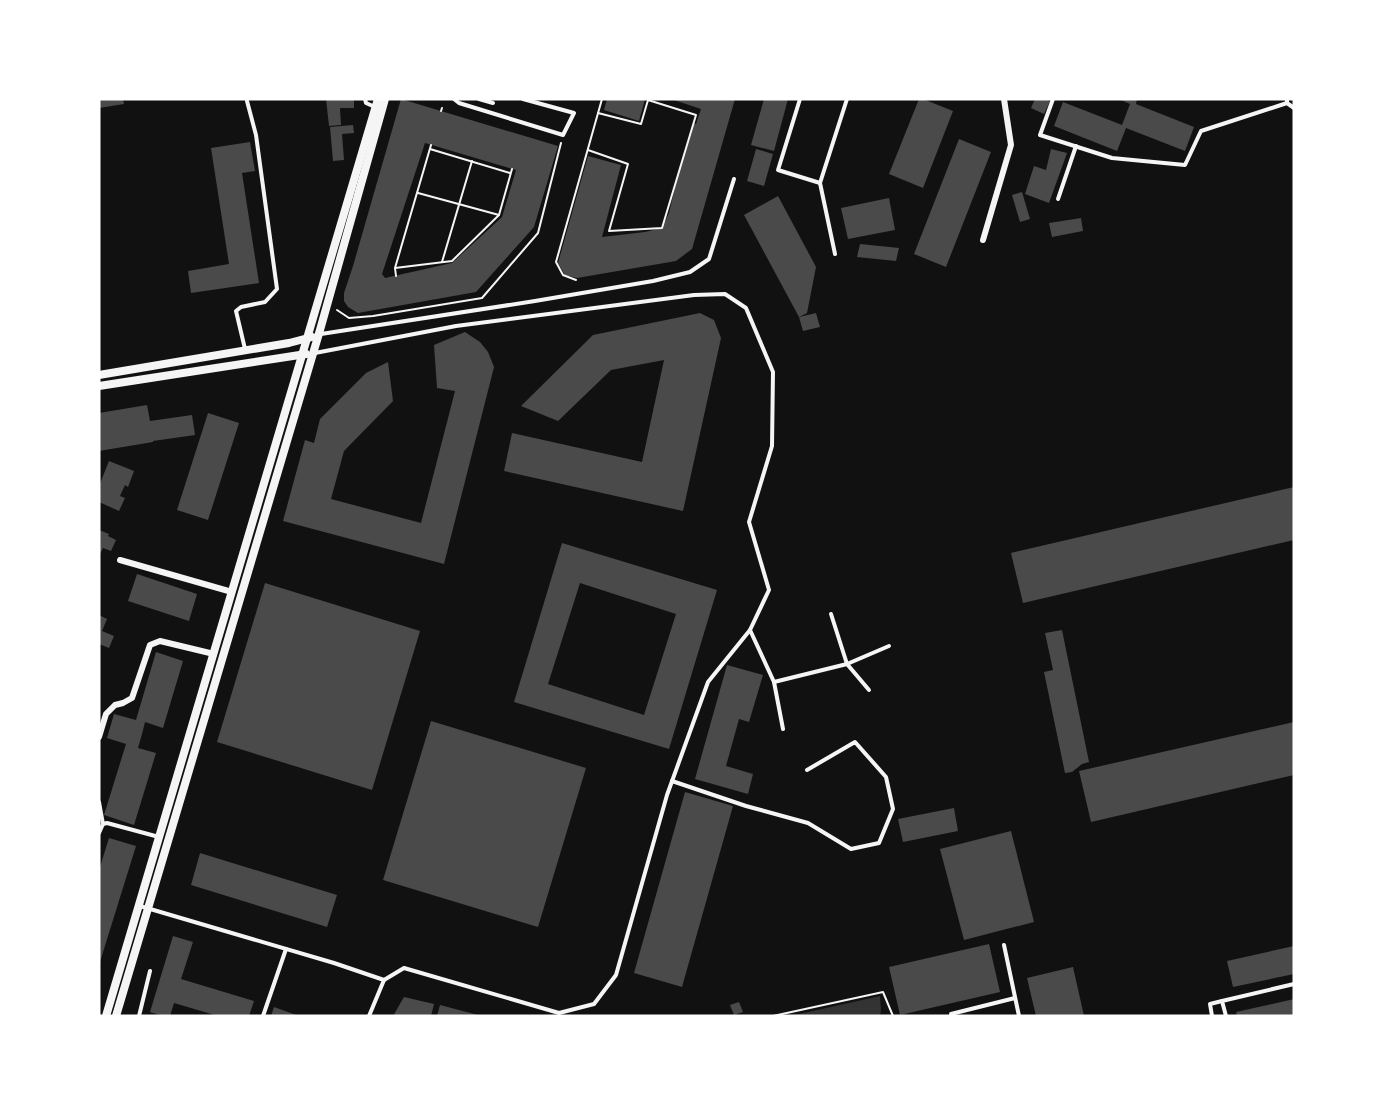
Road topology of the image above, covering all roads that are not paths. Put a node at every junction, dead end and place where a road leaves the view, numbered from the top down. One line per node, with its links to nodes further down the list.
1 (365, 99): 12 (lane)
2 (385, 99): 21 (street)
3 (454, 99): 5 (lane)
4 (479, 99): 13 (lane)
5 (524, 99)
6 (800, 99): 17 (lane)
7 (847, 99): 17 (lane)
8 (1004, 99): 19 (street)
9 (1053, 99): 15 (lane)
10 (247, 101): 23 (lane)
11 (1287, 101): 14 (lane); 15 (lane)
12 (377, 103): 22 (street)
13 (494, 103)
14 (1294, 108)
15 (1076, 146): 18 (lane)
16 (734, 179): 21 (lane)
17 (820, 183): 20 (lane)
18 (1058, 199)
19 (983, 240)
20 (835, 254)
21 (318, 334): 22 (street); 24 (street)
22 (308, 338): 23 (street); 25 (street)
23 (245, 351): 26 (street)
24 (313, 353): 25 (street); 31 (lane); 45 (street)
25 (303, 354): 27 (street); 29 (street)
26 (99, 376): 27 (lane)
27 (100, 385)
28 (120, 560): 29 (street)
29 (232, 592): 33 (street)
30 (831, 614): 34 (lane)
31 (750, 630): 35 (lane); 40 (lane)
32 (889, 646): 34 (lane)
33 (214, 654): 38 (street); 44 (street)
34 (847, 664): 35 (lane); 36 (lane)
35 (774, 682): 37 (lane)
36 (869, 690)
37 (783, 729)
38 (99, 737)
39 (807, 770): 40 (lane)
40 (672, 781): 49 (lane)
41 (99, 802): 42 (lane)
42 (103, 824): 43 (lane); 44 (lane)
43 (99, 833)
44 (160, 837): 45 (street)
45 (144, 908): 47 (lane); 54 (street); 55 (street)
46 (1004, 945): 51 (lane)
47 (286, 949): 49 (lane); 57 (lane)
48 (150, 971): 56 (lane)
49 (384, 980): 58 (lane)
50 (1294, 984): 52 (lane)
51 (1015, 998): 53 (lane); 59 (lane)
52 (1222, 1001): 60 (lane); 61 (lane)
53 (951, 1014)
54 (106, 1016)
55 (116, 1016)
56 (139, 1016)
57 (263, 1016)
58 (369, 1016)
59 (1019, 1016)
60 (1212, 1016)
61 (1226, 1016)

